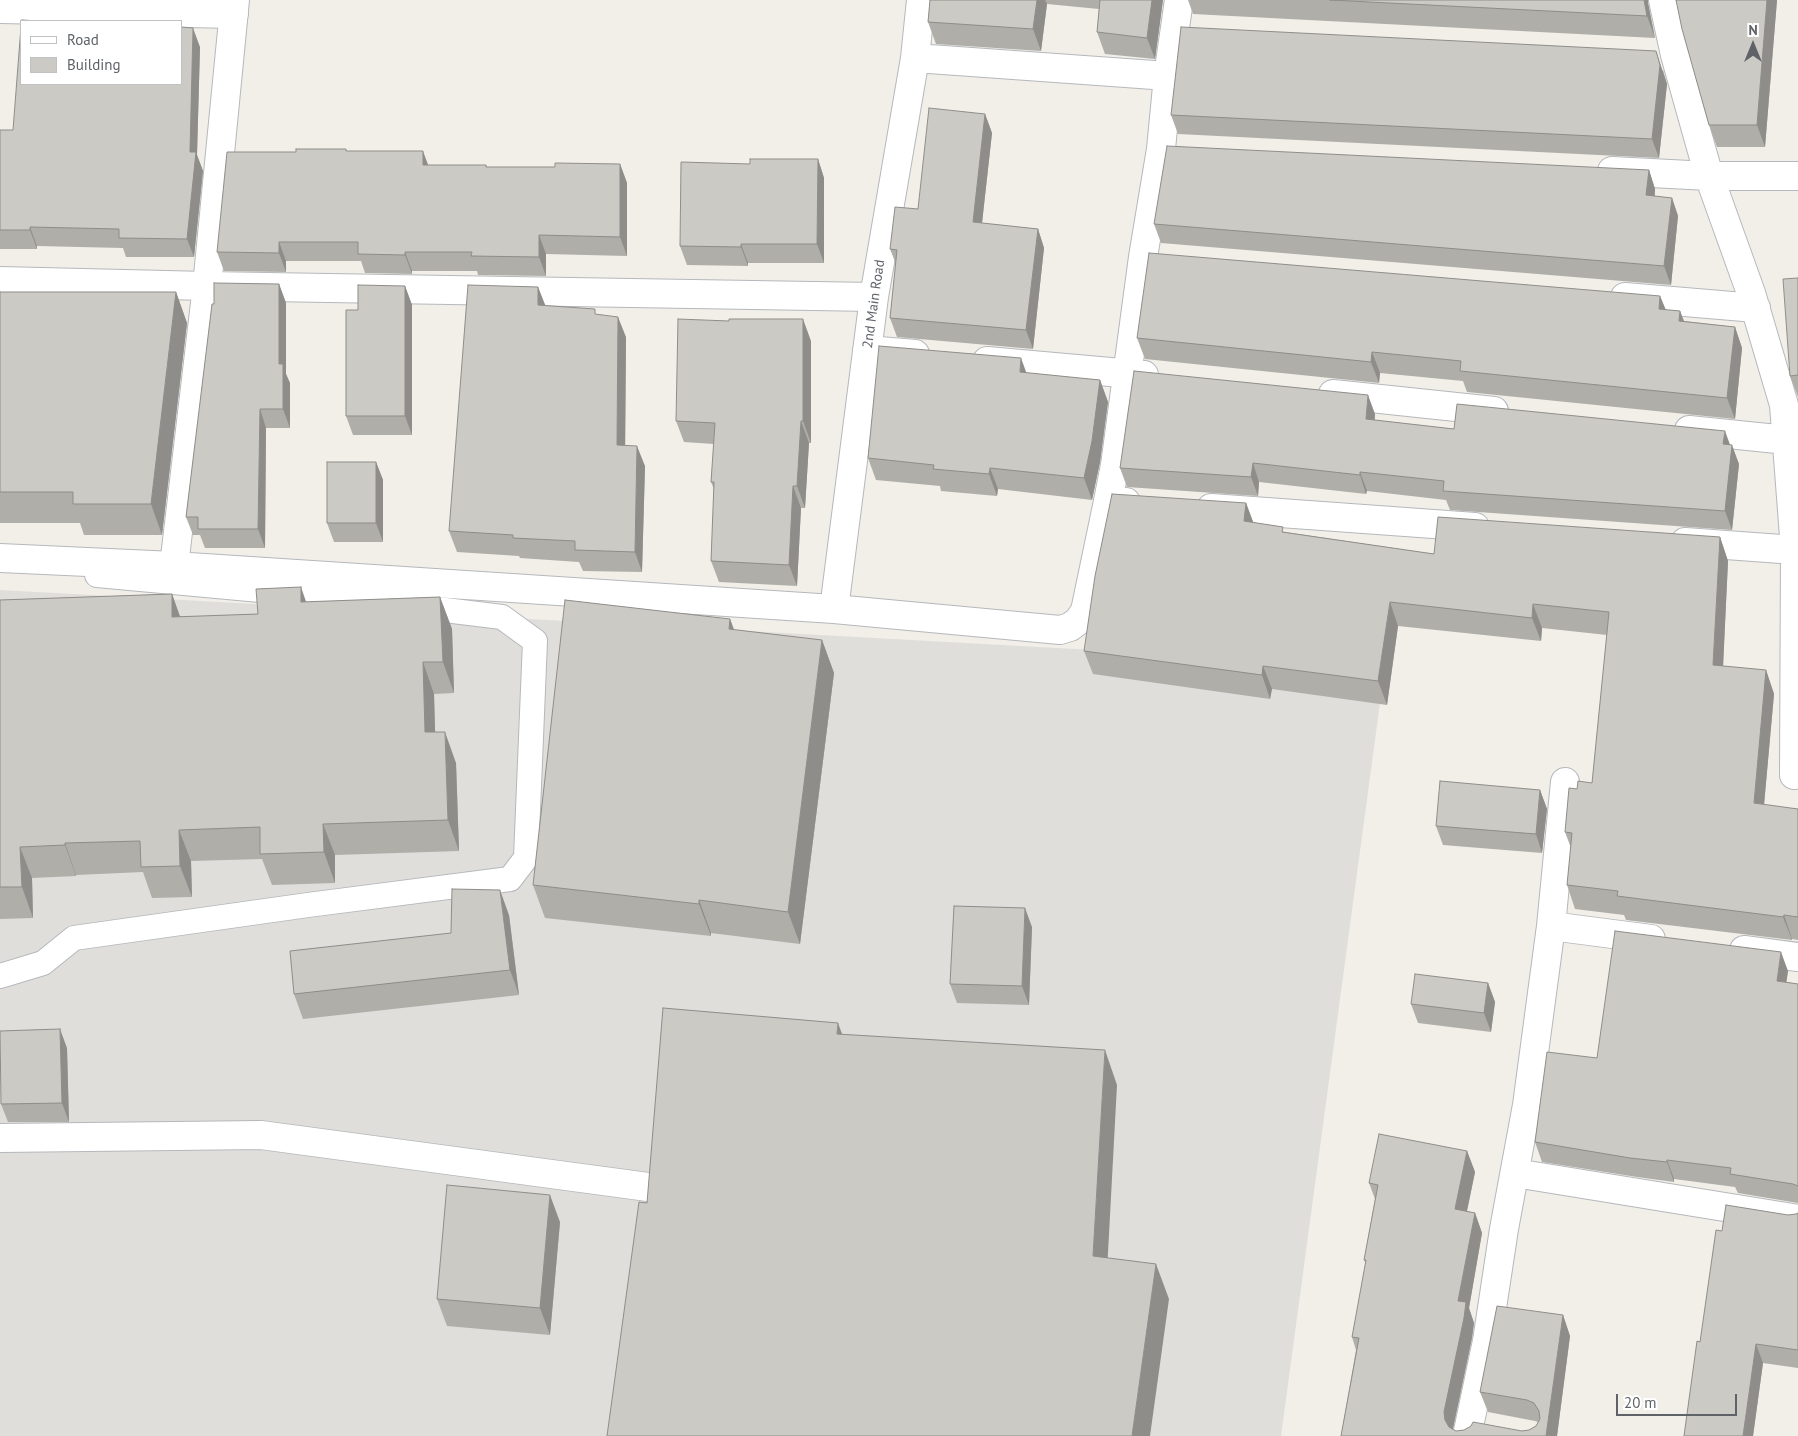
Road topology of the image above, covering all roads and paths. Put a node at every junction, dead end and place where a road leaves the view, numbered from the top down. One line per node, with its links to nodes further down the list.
1 (921, 0): 8 (street, 2nd Main Road)
2 (1179, 0): 9 (street)
3 (1663, 0): 7 (street)
4 (234, 7): 5 (street); 14 (street)
5 (0, 9)
6 (1645, 54): 7 (street)
7 (1674, 55): 11 (street)
8 (915, 58): 9 (street); 16 (street, 2nd Main Road)
9 (1168, 76): 19 (street)
10 (1589, 170): 11 (street)
11 (1709, 176): 12 (street); 17 (street)
12 (1798, 176)
13 (0, 281): 14 (street)
14 (207, 286): 16 (street); 33 (street)
15 (1598, 295): 17 (street)
16 (874, 297): 18 (street, 2nd Main Road)
17 (1756, 308): 22 (street)
18 (867, 350): 19 (street); 35 (street, 2nd Main Road)
19 (1127, 373): 20 (street); 26 (street)
20 (1166, 377)
21 (1304, 391): 23 (street)
22 (1791, 405): 25 (street)
23 (1521, 413)
24 (1669, 428): 25 (street)
25 (1787, 440): 31 (street)
26 (1108, 501): 27 (street); 35 (street)
27 (1148, 503)
28 (1188, 506): 29 (street)
29 (1497, 528)
30 (1656, 540): 31 (street)
31 (1796, 550): 36 (street)
32 (0, 558): 33 (street)
33 (174, 566): 35 (street)
34 (0, 572): 42 (lane)
35 (834, 608)
36 (1794, 775)
37 (1566, 782): 38 (street)
38 (1551, 926): 39 (street); 44 (street)
39 (1680, 942)
40 (1719, 947): 41 (street)
41 (1798, 957)
42 (0, 976)
43 (0, 1138): 45 (street)
44 (1515, 1173): 46 (street); 48 (street)
45 (648, 1187)
46 (1798, 1219)
47 (1496, 1430): 48 (street)
48 (1468, 1431)

